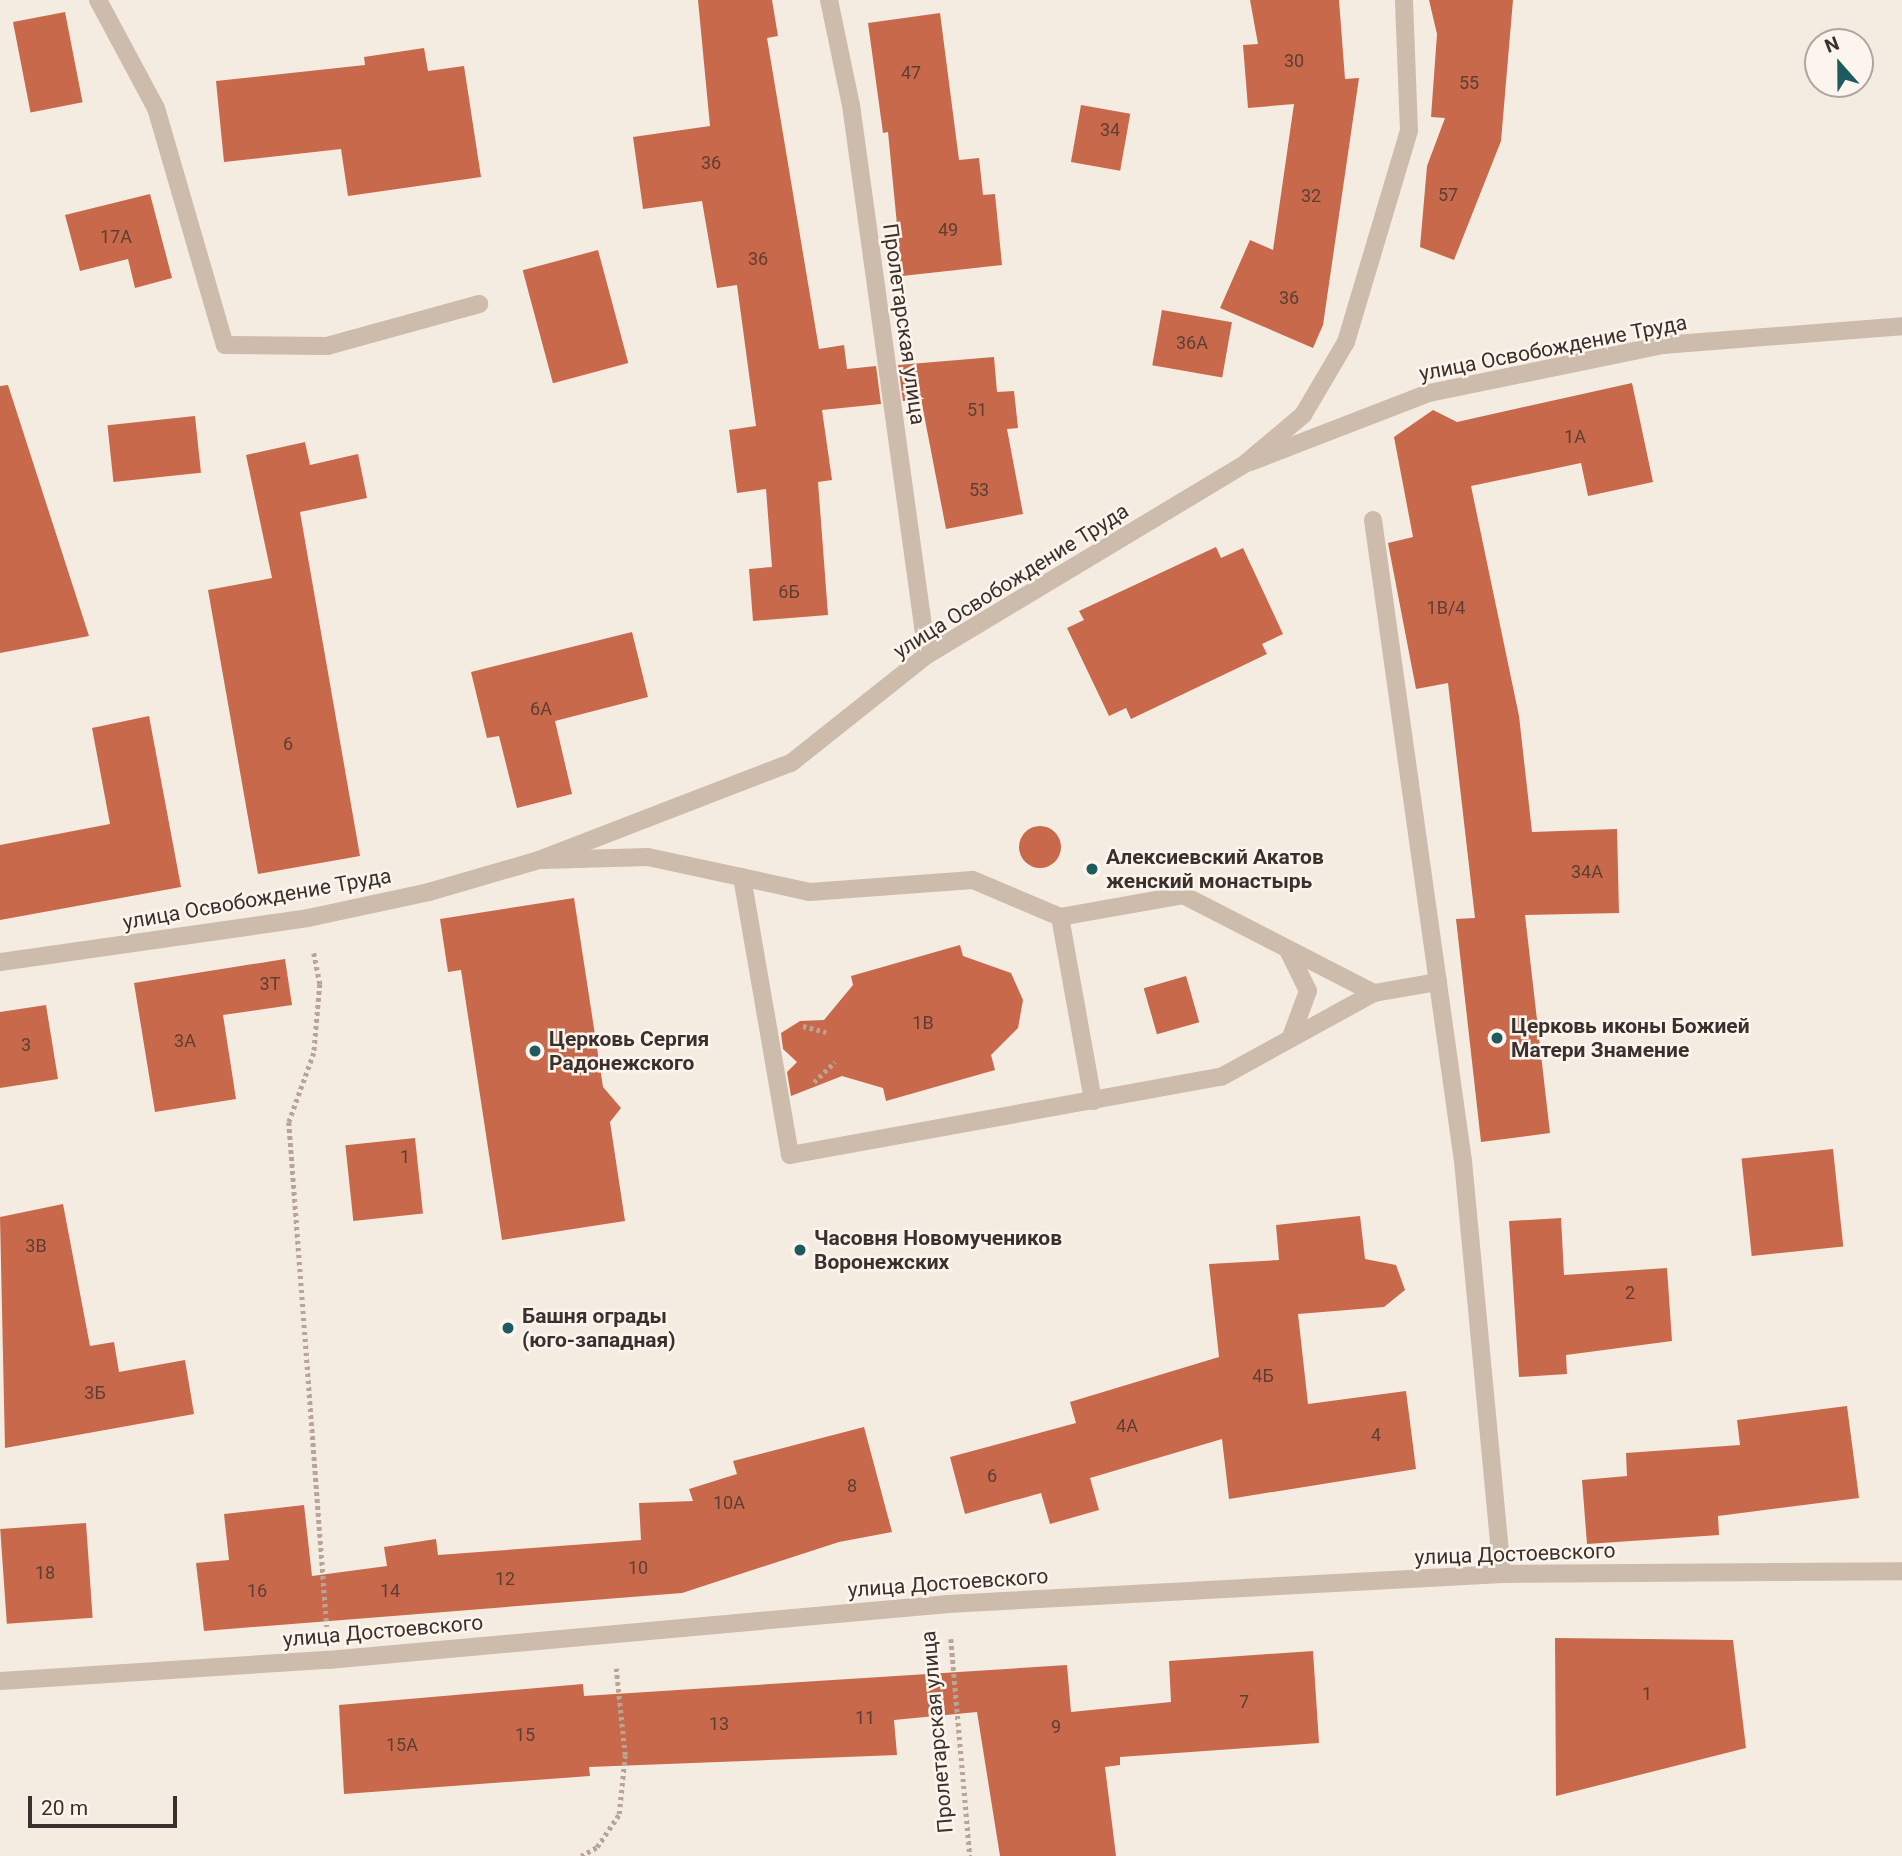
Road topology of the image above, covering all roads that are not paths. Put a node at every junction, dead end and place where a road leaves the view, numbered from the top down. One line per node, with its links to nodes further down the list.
1 (98, 0): 4 (street)
2 (829, 0): 8 (street, Пролетарская улица)
3 (1404, 0): 6 (street)
4 (479, 304)
5 (1902, 326): 6 (street, улица Освобождение Труда)
6 (1246, 463): 8 (street, улица Освобождение Труда)
7 (1373, 520): 14 (street)
8 (927, 655): 9 (street, улица Освобождение Труда)
9 (539, 860): 10 (street); 13 (street, улица Освобождение Труда)
10 (742, 877): 11 (street); 17 (street)
11 (1060, 917): 12 (street); 17 (street)
12 (1289, 951): 15 (street); 16 (street)
13 (0, 962)
14 (1438, 982): 15 (street); 19 (street)
15 (1374, 993): 16 (street)
16 (1291, 1037): 17 (street)
17 (1093, 1101)
18 (1902, 1571): 19 (street, улица Достоевского)
19 (1502, 1574): 20 (street, улица Достоевского)
20 (0, 1681)

